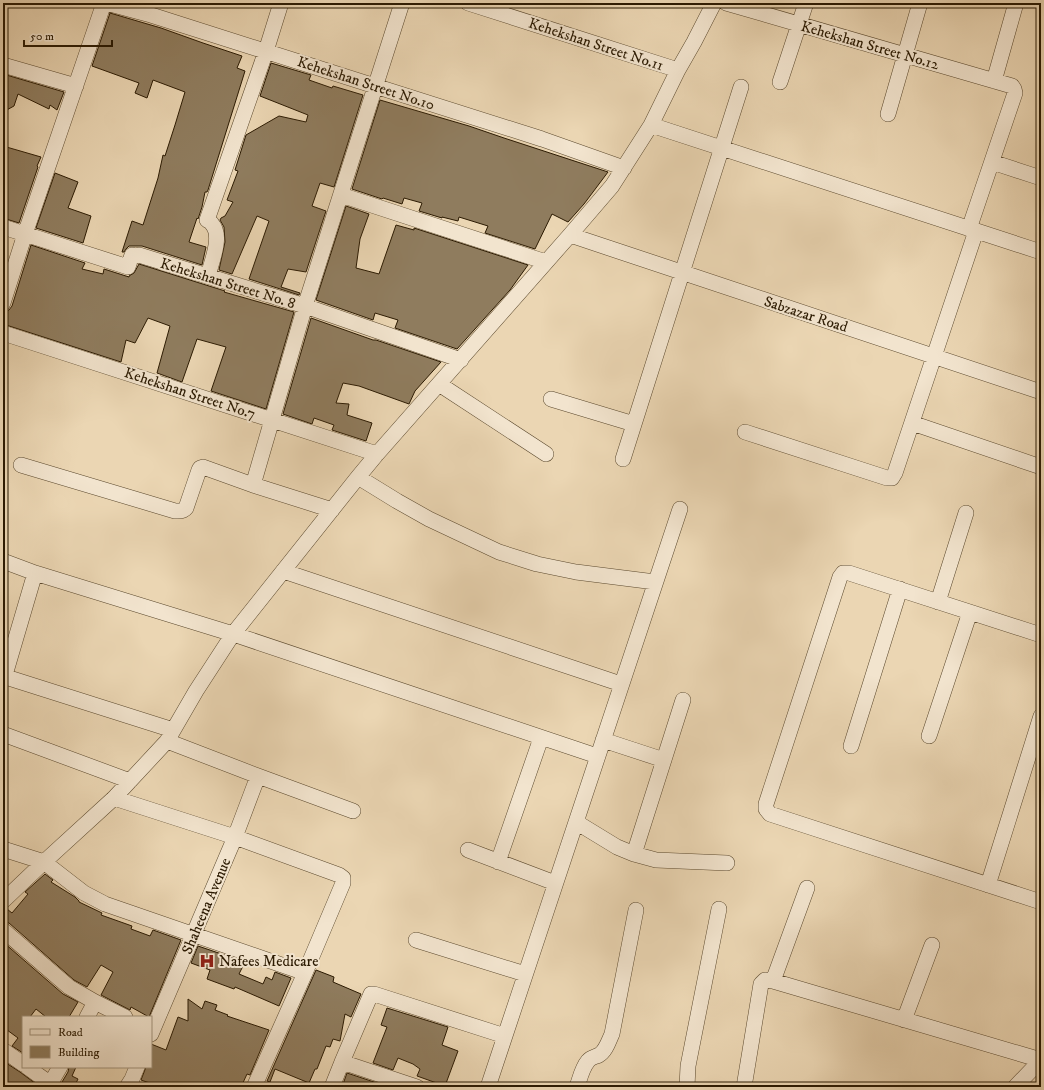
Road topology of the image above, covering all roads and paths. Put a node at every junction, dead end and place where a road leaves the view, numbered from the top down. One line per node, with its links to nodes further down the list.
1 (105, 3): 10 (street, Kehekshan Street No.10); 18 (street)
2 (281, 3): 12 (street)
3 (402, 3): 19 (street)
4 (468, 3): 15 (street, Kehekshan Street No.11)
5 (714, 3): 15 (street)
6 (726, 3): 11 (street, Kehekshan Street No.12)
7 (806, 3): 11 (street)
8 (920, 3): 13 (street)
9 (1016, 3): 16 (street)
10 (153, 9): 12 (street, Kehekshan Street No.10)
11 (799, 24): 13 (street, Kehekshan Street No.12); 17 (street)
12 (266, 51): 19 (street, Kehekshan Street No.10); 35 (street)
13 (905, 55): 16 (street, Kehekshan Street No.12); 21 (street)
14 (3, 65): 18 (street)
15 (678, 70): 22 (street)
16 (994, 81): 24 (street, Kehekshan Street No.12)
17 (780, 82)
18 (76, 86): 30 (street)
19 (375, 87): 25 (street, Kehekshan Street No.10); 27 (street)
20 (741, 87): 23 (street)
21 (888, 114)
22 (651, 125): 23 (street); 25 (street)
23 (722, 148): 29 (street); 34 (street)
24 (992, 162): 26 (street); 29 (street)
25 (624, 168): 31 (street)
26 (1041, 178)
27 (341, 195): 33 (street); 37 (street)
28 (3, 227): 30 (street, Kehekshan Street No. 8)
29 (973, 230): 32 (street); 39 (street)
30 (25, 234): 35 (street, Kehekshan Street No. 8); 36 (street)
31 (570, 235): 33 (street); 34 (street, Sabzazar Road)
32 (1041, 252)
33 (546, 262): 40 (street)
34 (682, 272): 39 (street, Sabzazar Road); 46 (street)
35 (208, 276): 37 (street, Kehekshan Street No. 8)
36 (3, 303)
37 (305, 306): 40 (street, Kehekshan Street No. 8); 44 (street)
38 (3, 333): 44 (street, Kehekshan Street No.7)
39 (934, 357): 42 (street, Sabzazar Road); 45 (street)
40 (461, 360): 41 (street)
41 (439, 384): 48 (street); 49 (street)
42 (1041, 392)
43 (551, 399): 46 (street)
44 (272, 420): 48 (street, Kehekshan Street No.7); 54 (street)
45 (912, 423): 47 (street); 52 (street)
46 (634, 424): 50 (street)
47 (745, 432)
48 (377, 454): 53 (street)
49 (546, 454)
50 (623, 459)
51 (22, 465): 54 (street)
52 (1041, 467)
53 (358, 477): 56 (street); 61 (street)
54 (253, 485): 56 (street)
55 (680, 509): 61 (street)
56 (332, 510): 59 (street)
57 (966, 513): 63 (street)
58 (3, 562): 60 (street)
59 (283, 571): 65 (street); 67 (street)
60 (35, 573): 65 (street); 71 (street)
61 (655, 582): 67 (street)
62 (900, 589): 63 (street); 75 (street); 91 (street)
63 (938, 602): 64 (street)
64 (970, 612): 66 (street); 72 (street)
65 (233, 634): 71 (street); 73 (street)
66 (1041, 635)
67 (621, 684): 74 (street)
68 (683, 700): 77 (street)
69 (1041, 716): 91 (street)
70 (3, 734): 79 (street)
71 (170, 736): 78 (street); 79 (street)
72 (929, 736)
73 (542, 738): 76 (street); 88 (street)
74 (603, 740): 76 (street); 77 (street)
75 (851, 746)
76 (597, 756): 82 (street)
77 (664, 760): 86 (street)
78 (258, 776): 81 (street); 83 (street, Shaheena Avenue)
79 (130, 781): 80 (street)
80 (114, 798): 83 (street); 87 (street)
81 (353, 811)
82 (576, 822): 86 (street); 90 (street)
83 (235, 837): 98 (street, Shaheena Avenue); 101 (street)
84 (3, 849): 87 (street)
85 (468, 850): 88 (street)
86 (634, 854): 89 (street)
87 (44, 862): 93 (street); 98 (street)
88 (498, 862): 90 (street)
89 (727, 863)
90 (555, 883): 102 (street)
91 (988, 885): 94 (street)
92 (807, 888): 103 (street)
93 (3, 901)
94 (1041, 902)
95 (719, 909): 124 (street)
96 (636, 910): 123 (street)
97 (3, 930): 104 (street)
98 (193, 934): 101 (street); 108 (street, Shaheena Avenue)
99 (416, 940): 102 (street)
100 (932, 945): 107 (street)
101 (305, 973): 119 (street)
102 (525, 974): 109 (street)
103 (773, 981): 107 (street); 125 (street)
104 (95, 1002): 105 (street); 106 (street)
105 (88, 1016)
106 (123, 1016)
107 (904, 1020): 111 (street)
108 (152, 1032)
109 (505, 1036): 112 (street); 122 (street)
110 (3, 1050): 113 (street)
111 (1041, 1060): 126 (street)
112 (342, 1062): 120 (street); 121 (street)
113 (22, 1063)
114 (28, 1068): 117 (street)
115 (60, 1068): 117 (street)
116 (137, 1068): 118 (street)
117 (52, 1085)
118 (127, 1087)
119 (254, 1087)
120 (332, 1087)
121 (417, 1087)
122 (488, 1087)
123 (577, 1087)
124 (690, 1087)
125 (744, 1087)
126 (1016, 1087)

